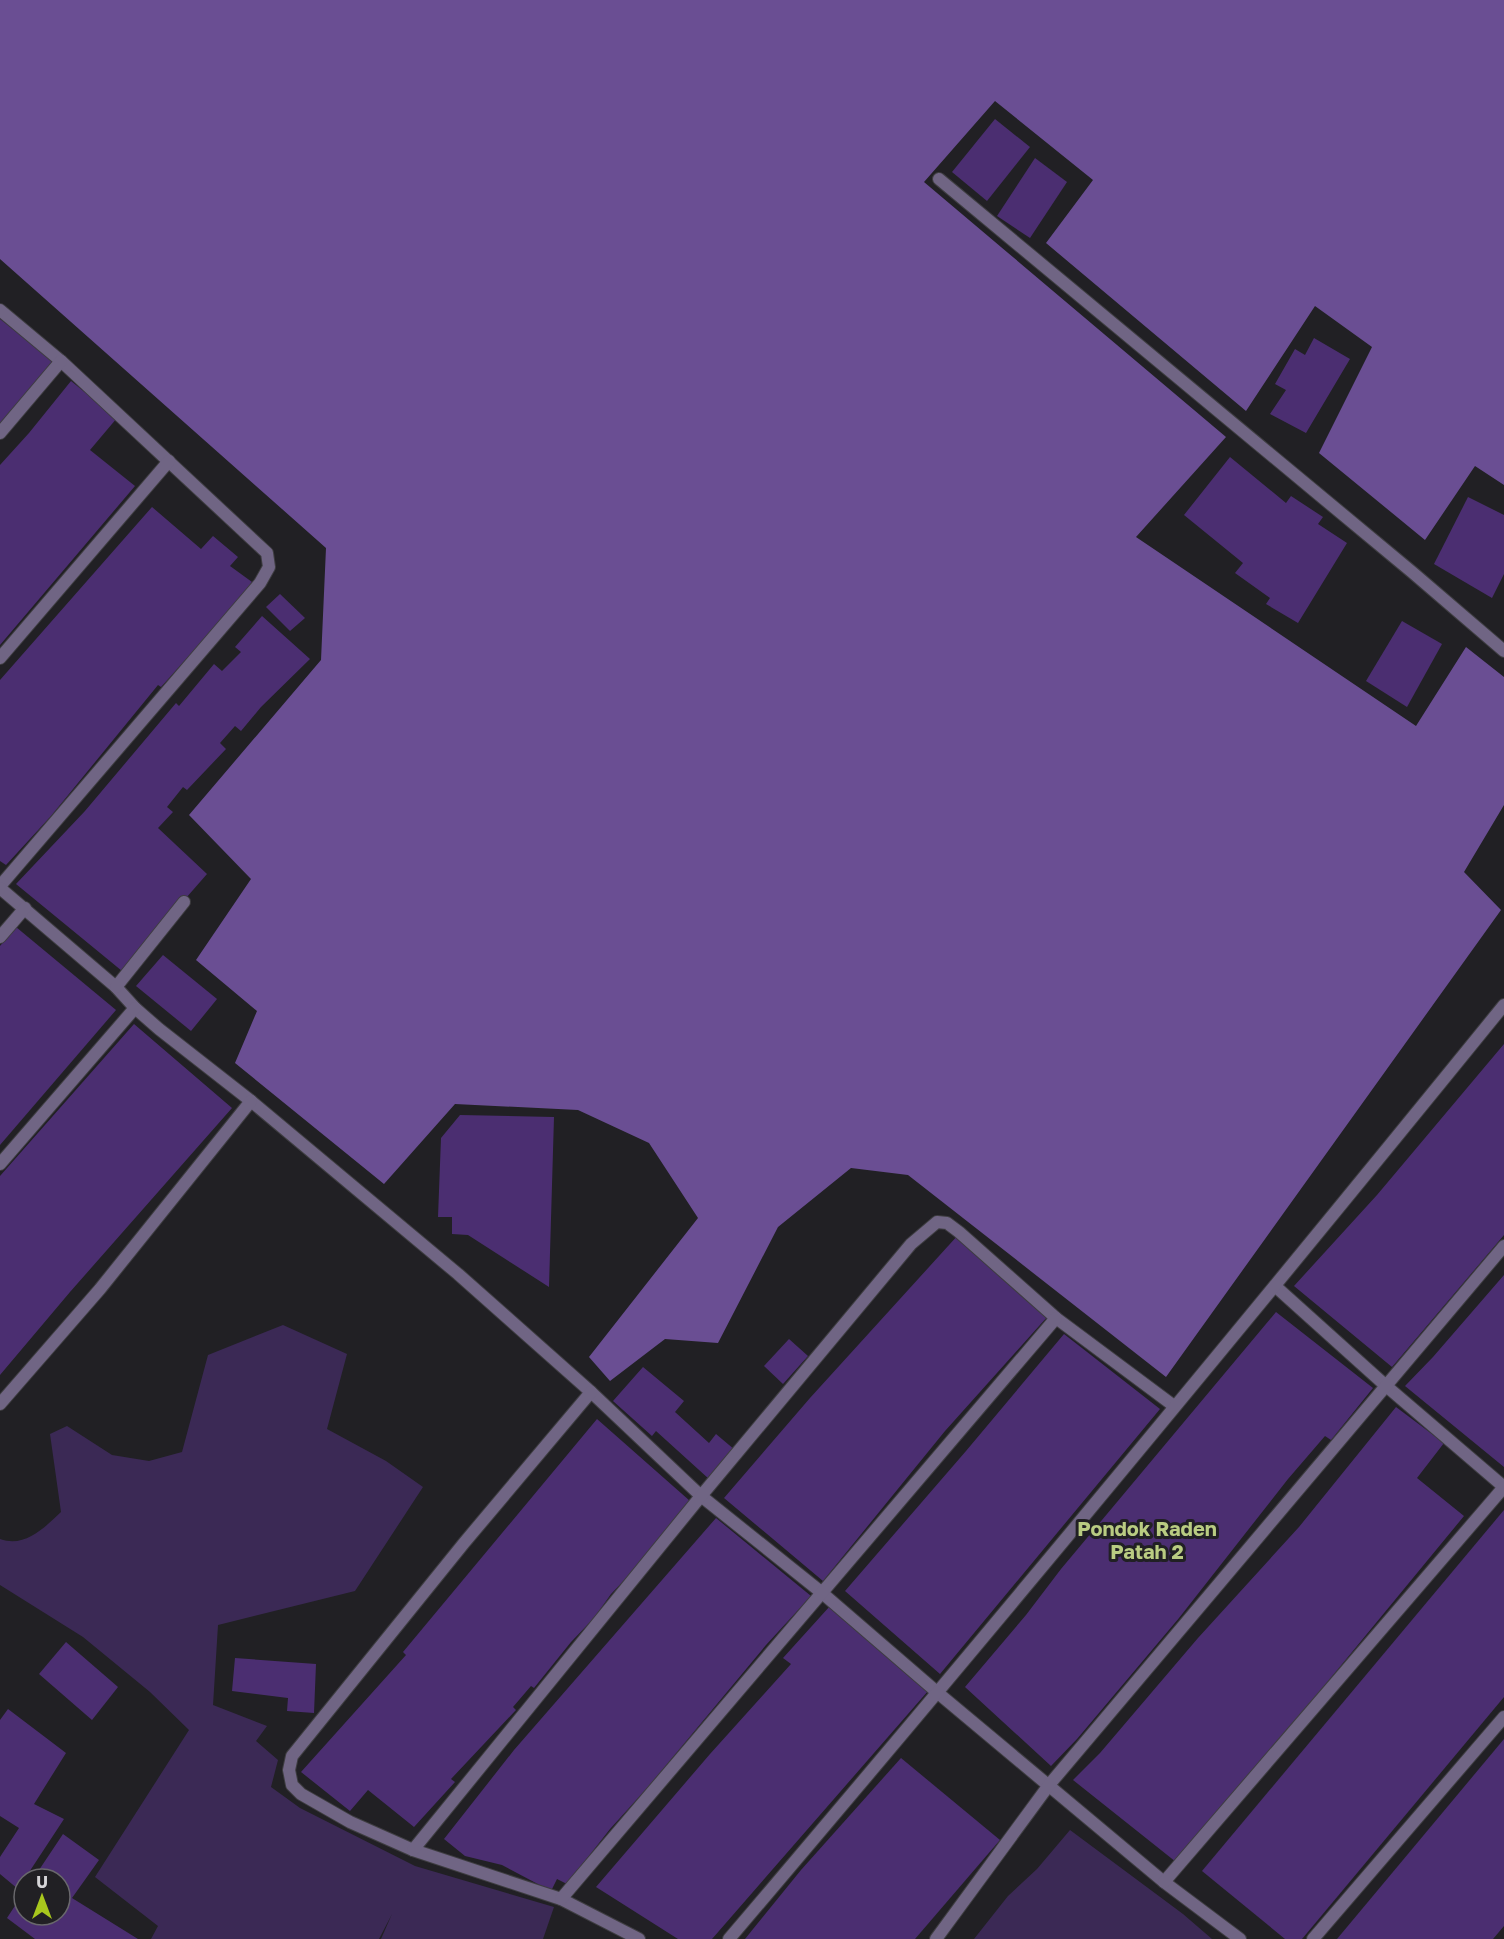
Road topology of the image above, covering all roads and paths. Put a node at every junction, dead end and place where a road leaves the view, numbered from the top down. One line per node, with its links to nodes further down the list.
1 (939, 179): 6 (street)
2 (0, 310): 3 (street)
3 (61, 361): 4 (street); 5 (street)
4 (0, 433)
5 (169, 461): 7 (street); 8 (street)
6 (1504, 651)
7 (0, 658)
8 (0, 887): 10 (street)
9 (184, 902): 12 (street)
10 (25, 908): 11 (street); 12 (street)
11 (0, 937)
12 (116, 987): 14 (street)
13 (1504, 1005): 18 (street)
14 (135, 1008): 15 (street); 16 (street)
15 (251, 1101): 21 (street); 22 (street)
16 (0, 1164)
17 (1504, 1246): 20 (street)
18 (1275, 1286): 20 (street); 23 (street)
19 (1056, 1318): 23 (street); 25 (street); 26 (street)
20 (1384, 1385): 24 (street); 29 (street)
21 (591, 1392): 25 (street); 30 (street)
22 (0, 1404)
23 (1174, 1406): 27 (street)
24 (1504, 1487): 31 (street)
25 (701, 1496): 26 (street); 30 (street)
26 (821, 1592): 27 (street); 32 (street)
27 (938, 1694): 29 (street); 34 (street)
28 (1504, 1717): 37 (street)
29 (1048, 1785): 31 (street); 35 (street)
30 (413, 1850): 32 (street)
31 (1164, 1882): 36 (street)
32 (561, 1899): 33 (street)
33 (639, 1939)
34 (729, 1939)
35 (936, 1939)
36 (1240, 1939)
37 (1313, 1939)

